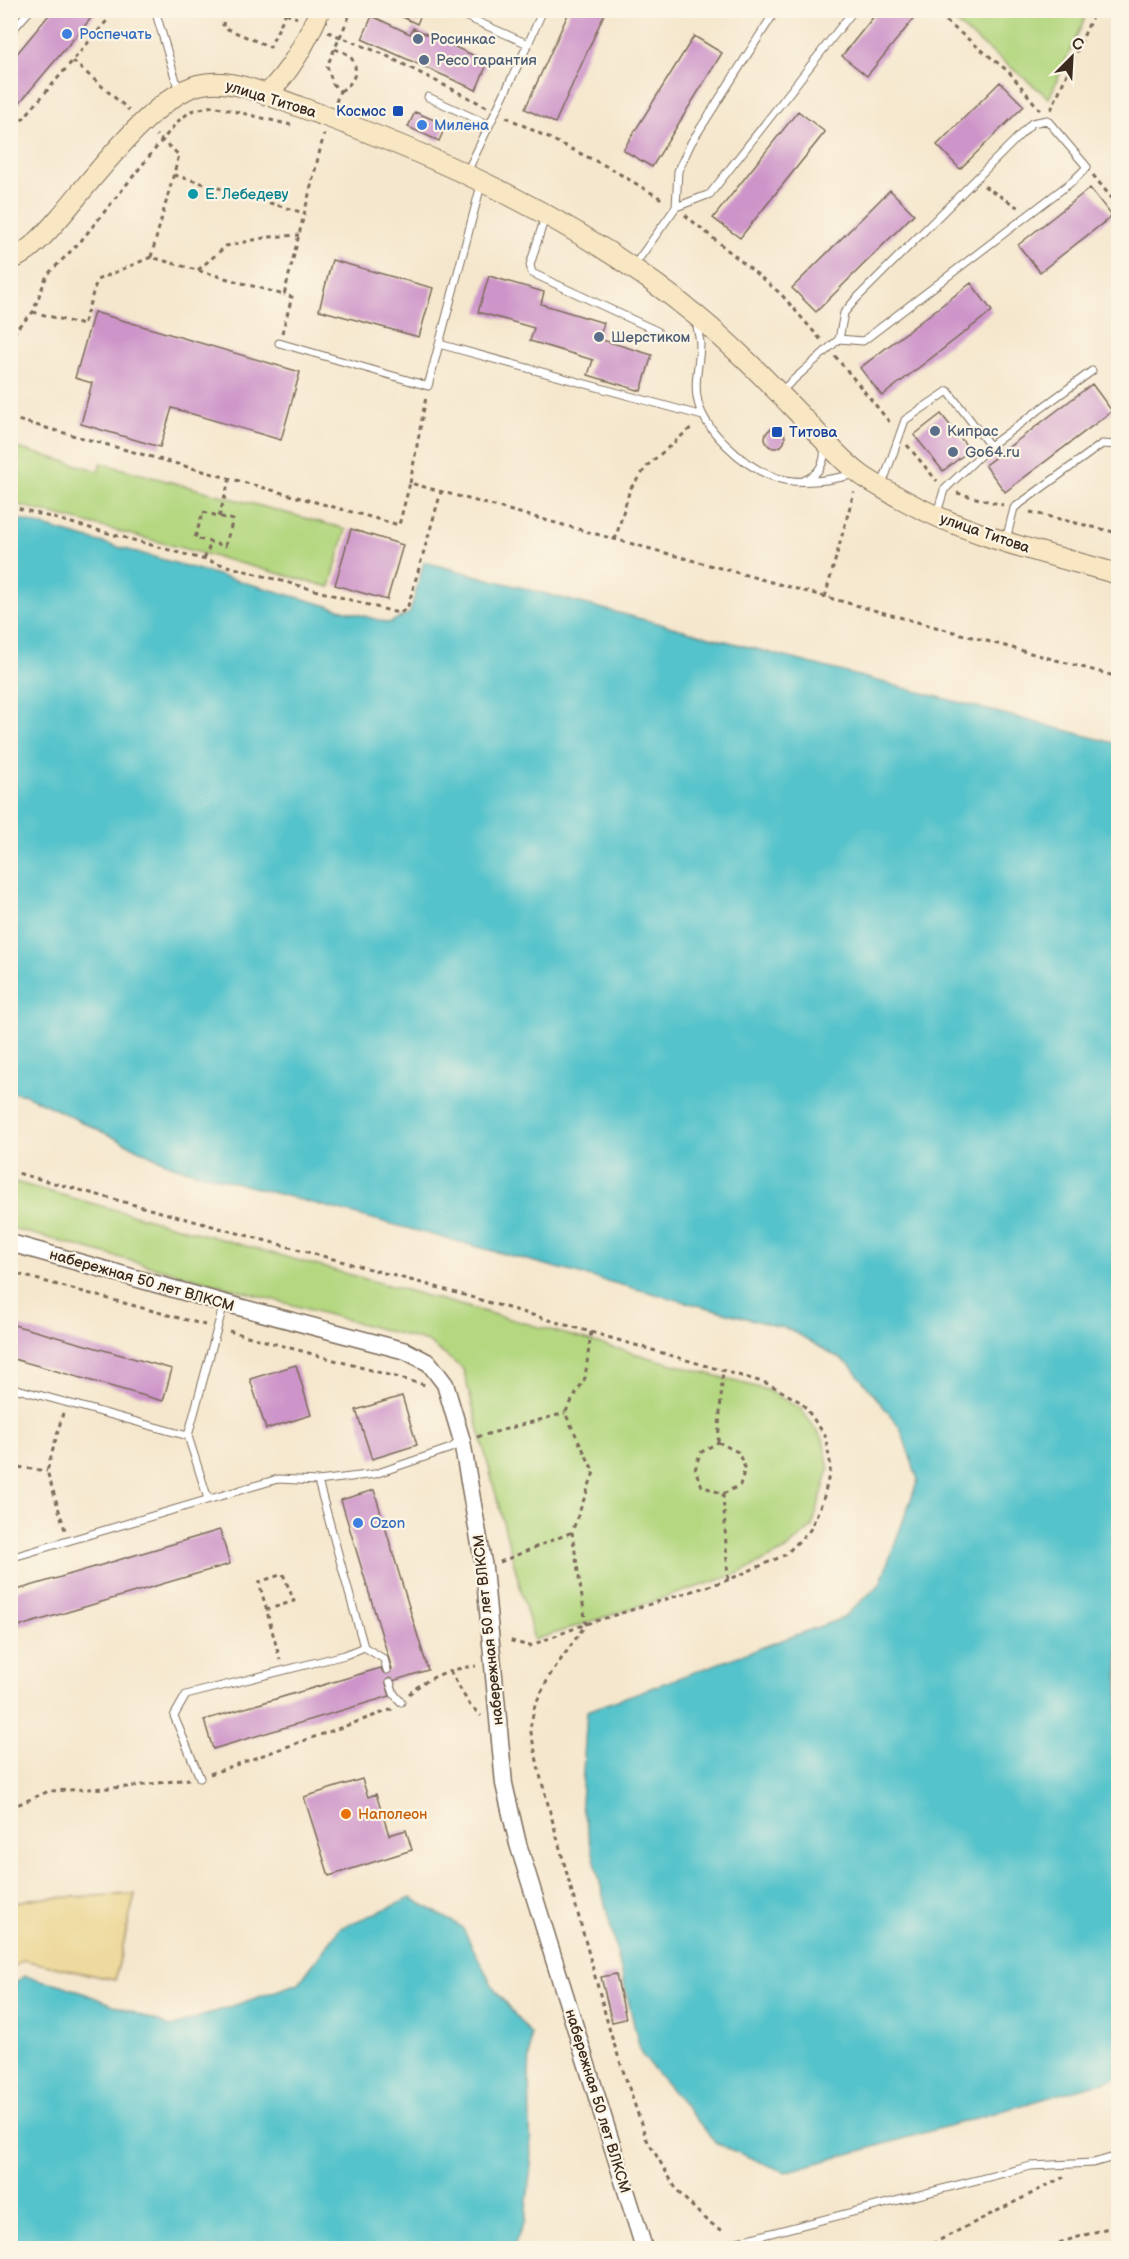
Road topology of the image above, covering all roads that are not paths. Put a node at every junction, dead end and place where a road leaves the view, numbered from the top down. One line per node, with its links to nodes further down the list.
1 (30, 10): 8 (lane)
2 (155, 10): 10 (lane)
3 (320, 10): 11 (main road)
4 (462, 10): 9 (lane)
5 (543, 10): 9 (lane)
6 (776, 10): 15 (lane)
7 (854, 10): 15 (lane)
8 (10, 33)
9 (528, 44): 13 (lane)
10 (180, 93): 11 (main road, улица Титова); 17 (main road, улица Титова)
11 (266, 95): 14 (main road, улица Титова)
12 (428, 97): 13 (lane)
13 (489, 125): 14 (lane)
14 (474, 179): 16 (main road, улица Титова); 23 (lane)
15 (676, 207): 18 (lane)
16 (545, 215): 18 (main road, улица Титова); 20 (lane)
17 (10, 261)
18 (633, 267): 19 (main road, улица Титова)
19 (695, 315): 25 (main road, улица Титова); 26 (lane)
20 (657, 331)
21 (839, 339): 21 (lane); 25 (lane)
22 (279, 343): 23 (lane)
23 (439, 344): 26 (lane)
24 (1092, 371): 29 (lane)
25 (779, 393): 27 (main road, улица Титова)
26 (703, 416): 31 (lane)
27 (823, 438): 30 (main road, улица Титова); 31 (lane)
28 (1119, 445): 34 (lane)
29 (990, 446): 32 (lane); 33 (lane)
30 (859, 474): 31 (lane); 32 (main road, улица Титова)
31 (800, 483)
32 (881, 487): 33 (main road, улица Титова)
33 (936, 516): 34 (main road, улица Титова)
34 (1005, 543): 35 (main road, улица Титова)
35 (1119, 574)
36 (10, 1243): 37 (street, набережная 50 лет ВЛКСМ)
37 (224, 1303): 39 (lane); 40 (street, набережная 50 лет ВЛКСМ)
38 (10, 1387): 39 (lane)
39 (188, 1436): 42 (lane)
40 (462, 1441): 41 (lane); 50 (street, набережная 50 лет ВЛКСМ)
41 (318, 1481): 42 (lane); 44 (lane)
42 (208, 1499): 43 (lane)
43 (10, 1558)
44 (364, 1647): 45 (lane); 48 (lane)
45 (387, 1670)
46 (390, 1682): 47 (lane)
47 (401, 1702)
48 (201, 1778)
49 (1119, 2156): 51 (lane)
50 (644, 2248)
51 (713, 2248)

